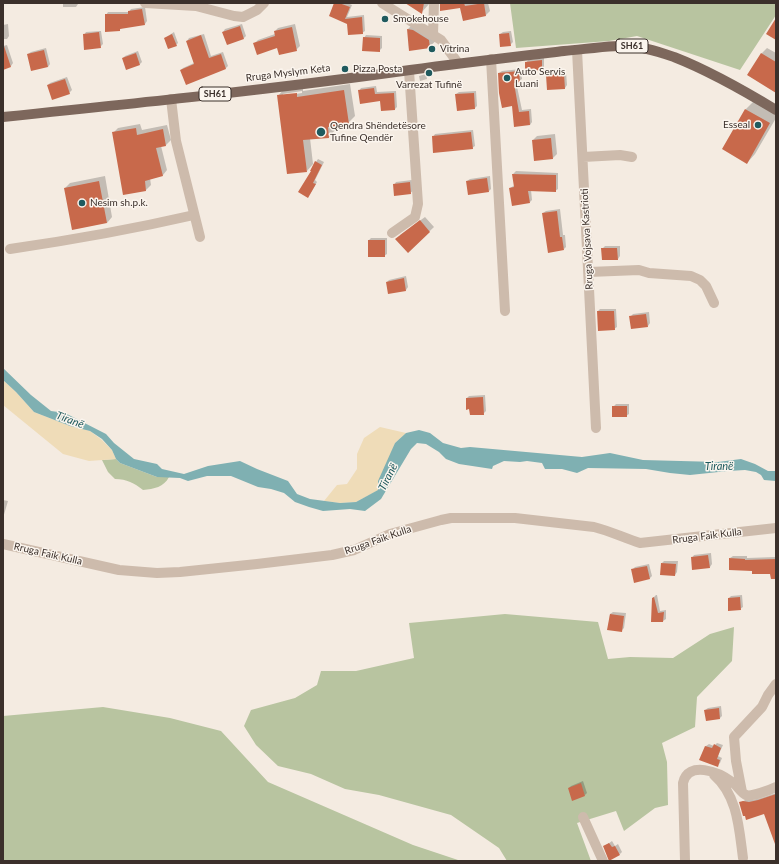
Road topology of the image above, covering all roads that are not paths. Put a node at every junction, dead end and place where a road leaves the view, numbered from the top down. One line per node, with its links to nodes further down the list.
1 (145, 3): 2 (street)
2 (264, 3)
3 (382, 3): 5 (street)
4 (434, 3): 5 (street)
5 (433, 34): 8 (street)
6 (577, 50): 7 (main road, Rruga Myslym Keta / SH61); 11 (main road, Rruga Myslym Keta / SH61); 14 (street, Rruga Vojsava Kastrioti)
7 (491, 59): 8 (main road, Rruga Myslym Keta / SH61); 21 (street)
8 (458, 63): 9 (main road, Rruga Myslym Keta / SH61)
9 (408, 71): 10 (main road, Rruga Myslym Keta / SH61); 16 (street)
10 (170, 99): 12 (main road, Rruga Myslym Keta / SH61); 15 (street)
11 (776, 110)
12 (3, 117)
13 (632, 157): 14 (street)
14 (583, 158): 19 (street, Rruga Vojsava Kastrioti)
15 (194, 215): 17 (street); 18 (street)
16 (392, 233)
17 (200, 237)
18 (10, 249)
19 (588, 272): 20 (street); 22 (street, Rruga Vojsava Kastrioti)
20 (714, 303)
21 (505, 311)
22 (596, 428)
23 (776, 528): 24 (street, Rruga Faik Kulla)
24 (3, 544)
25 (776, 684): 28 (street)
26 (710, 772): 28 (street); 30 (street); 32 (street)
27 (776, 788): 28 (street)
28 (742, 792)
29 (584, 817): 31 (street)
30 (743, 858)
31 (603, 861)
32 (685, 861)

